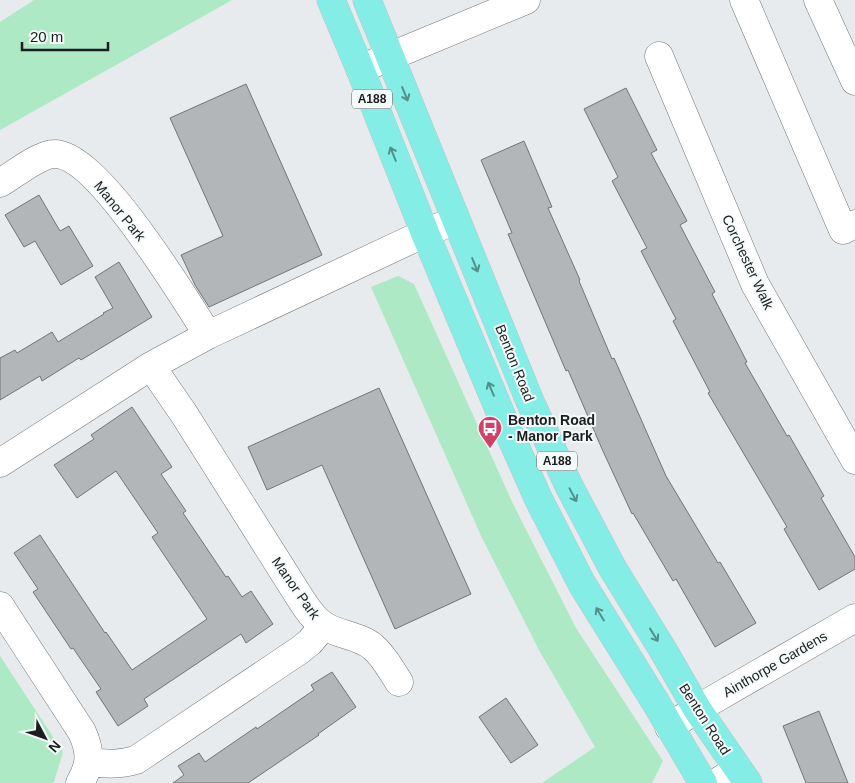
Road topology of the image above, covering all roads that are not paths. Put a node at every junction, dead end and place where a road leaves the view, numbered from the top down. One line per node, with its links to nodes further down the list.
1 (331, 0): 8 (main road, A188)
2 (366, 0): 7 (main road, Benton Road / A188)
3 (526, 0): 7 (street)
4 (744, 0): 12 (street)
5 (818, 0): 9 (street)
6 (659, 56): 16 (street, Corchester Walk)
7 (390, 57): 8 (street); 11 (main road, Benton Road / A188, one-way to 11)
8 (360, 69): 13 (main road, A188, one-way to 8)
9 (855, 81)
10 (0, 183): 14 (street, Manor Park)
11 (456, 220): 13 (street); 22 (main road, Benton Road / A188, one-way to 22)
12 (855, 224)
13 (425, 232): 14 (street); 23 (main road, A188, one-way to 13)
14 (208, 335): 15 (street)
15 (150, 366): 17 (street); 20 (street, Manor Park)
16 (855, 460)
17 (0, 463)
18 (0, 606): 24 (street, Manor Park)
19 (855, 618): 22 (street, Ainthorpe Gardens)
20 (323, 626): 21 (street); 24 (street, Manor Park)
21 (399, 682)
22 (697, 709): 23 (street, Ainthorpe Gardens); 25 (main road, Benton Road / A188)
23 (669, 726): 26 (main road, A188)
24 (85, 773)
25 (734, 778)
26 (703, 783)

